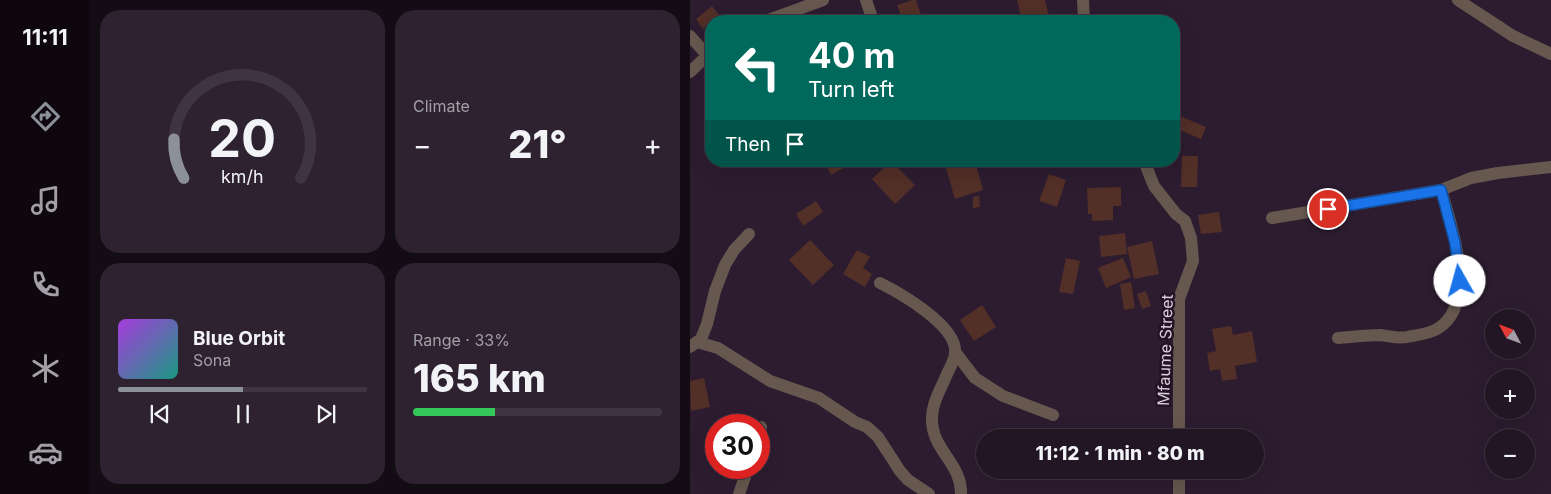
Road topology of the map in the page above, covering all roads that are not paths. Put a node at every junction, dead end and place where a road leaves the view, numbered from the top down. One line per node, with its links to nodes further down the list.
1 (823, 0): 5 (street)
2 (866, 0): 6 (street)
3 (1083, 0): 7 (street)
4 (1458, 0): 10 (street)
5 (782, 15)
6 (871, 15)
7 (1084, 15)
8 (690, 36): 9 (street)
9 (705, 49)
10 (1551, 54)
11 (705, 57): 12 (street)
12 (690, 72)
13 (1146, 167): 23 (street, Mfaume Street)
14 (1551, 167): 15 (street)
15 (1441, 190): 16 (street); 19 (street)
16 (1272, 218)
17 (749, 234): 20 (street)
18 (880, 283): 21 (street)
19 (1338, 338)
20 (694, 344): 27 (street)
21 (955, 352): 22 (street); 28 (street)
22 (1053, 415)
23 (1179, 429)
24 (744, 479): 26 (street)
25 (1179, 479): 29 (street)
26 (739, 494)
27 (929, 494)
28 (961, 494)
29 (1179, 494)

